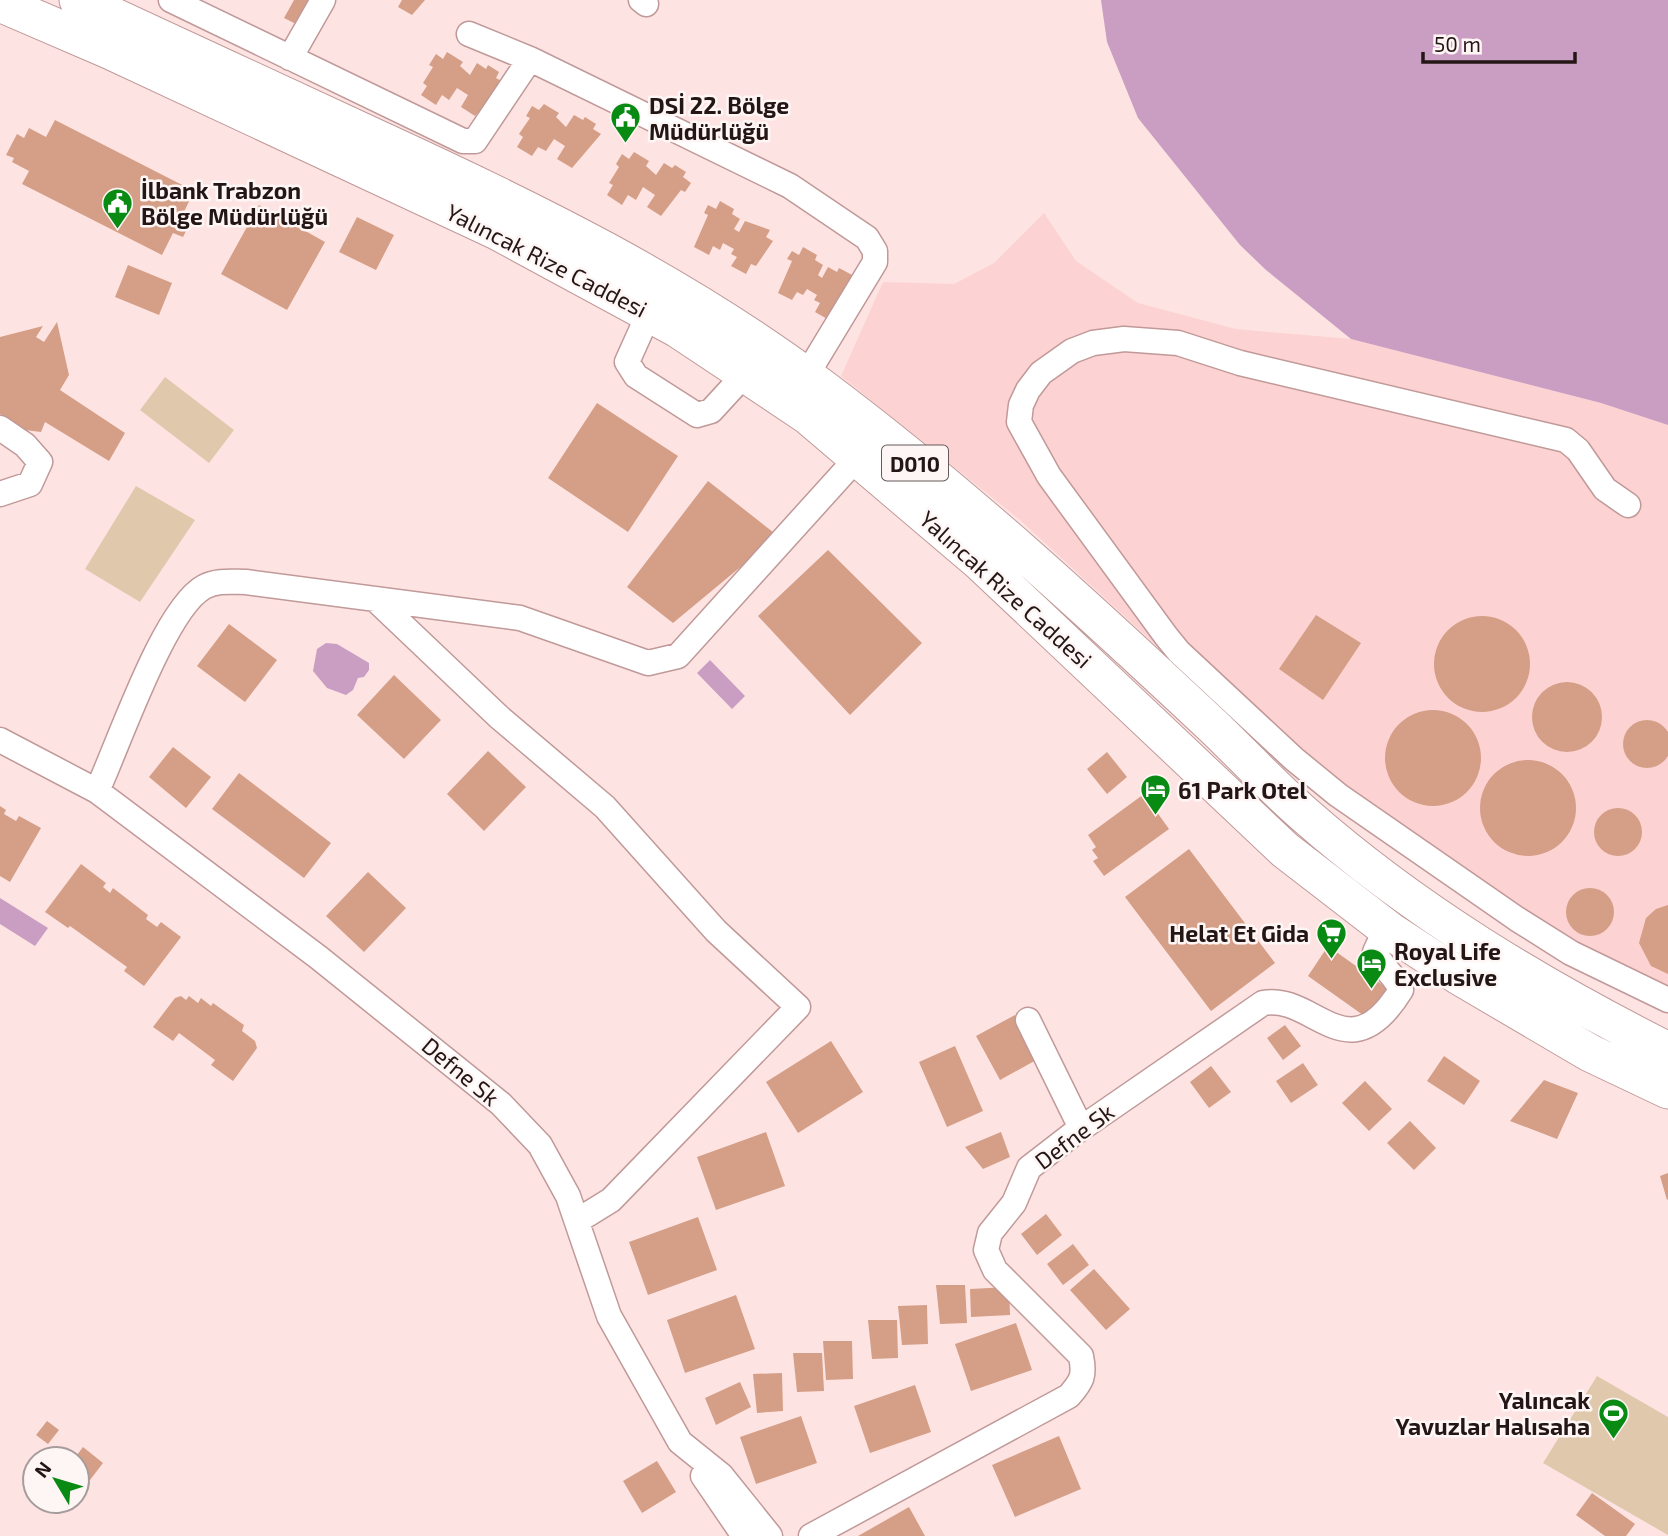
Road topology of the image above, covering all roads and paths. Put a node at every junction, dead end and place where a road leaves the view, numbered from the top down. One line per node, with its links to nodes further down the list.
1 (78, 0): 10 (highway, Yalıncak Rize Caddesi / D010)
2 (171, 0): 6 (street)
3 (323, 0): 6 (street)
4 (0, 4): 8 (highway, Yalıncak Rize Caddesi)
5 (469, 34): 7 (street)
6 (290, 58): 7 (street)
7 (530, 59): 10 (street)
8 (649, 313): 9 (highway, Yalıncak Rize Caddesi); 9 (street)
9 (745, 374): 12 (highway, Yalıncak Rize Caddesi)
10 (806, 376): 21 (highway, Yalıncak Rize Caddesi / D010)
11 (0, 428): 13 (street)
12 (857, 458): 15 (street); 18 (highway, Yalıncak Rize Caddesi)
13 (0, 494)
14 (1628, 505): 19 (street)
15 (377, 601): 17 (street); 24 (street)
16 (0, 740): 17 (street, Defne Sk)
17 (97, 791): 24 (street, Defne Sk)
18 (1386, 928): 22 (highway, Yalıncak Rize Caddesi); 23 (street, Defne Sk)
19 (1668, 1000)
20 (1028, 1020): 23 (street)
21 (1668, 1051)
22 (1668, 1090)
23 (1081, 1128): 28 (street, Defne Sk)
24 (577, 1221): 25 (street, Defne Sk)
25 (680, 1442): 26 (street); 27 (street, Defne Sk)
26 (744, 1536)
27 (770, 1536)
28 (811, 1536)

